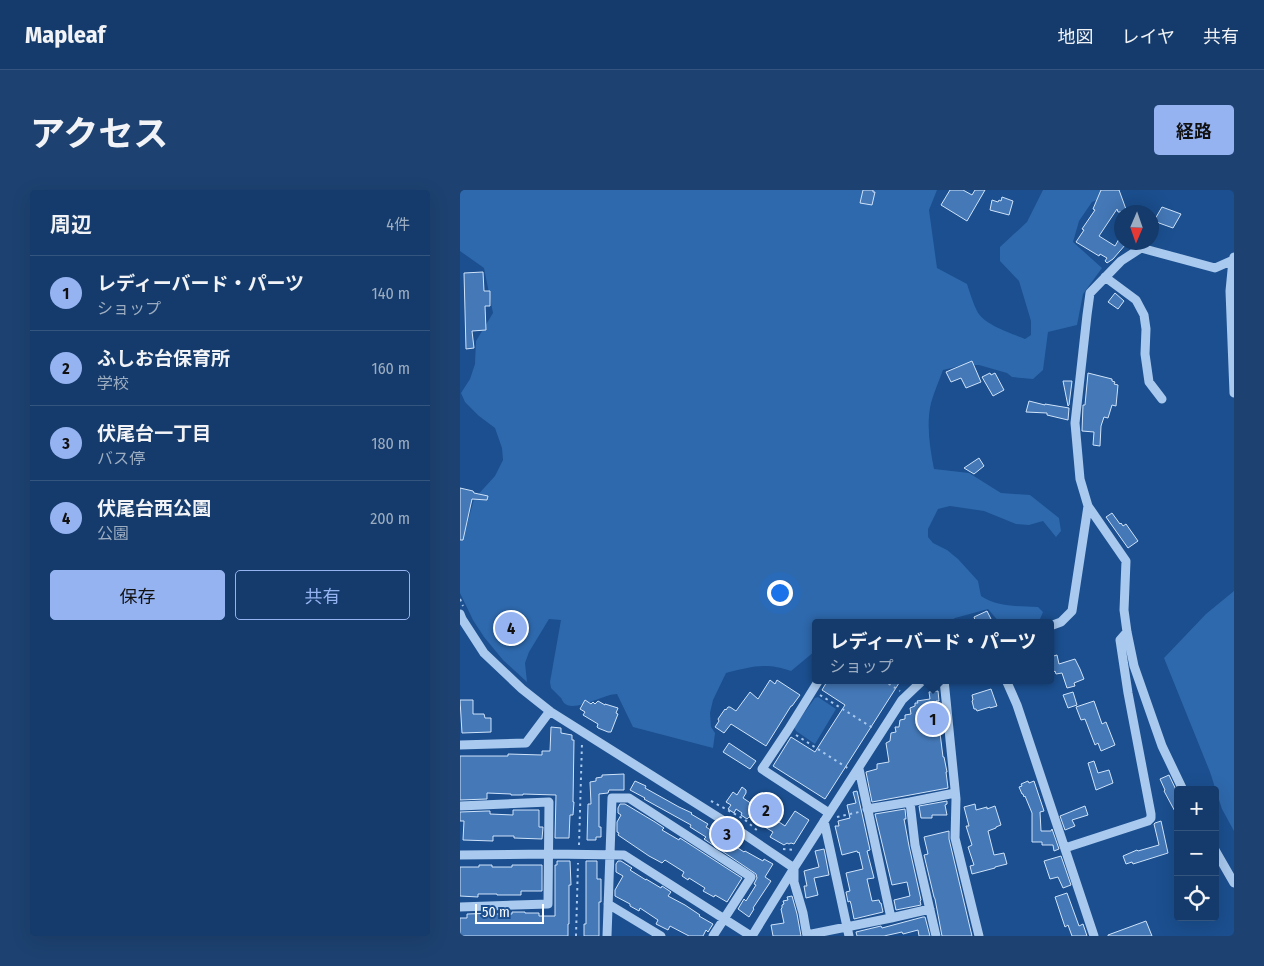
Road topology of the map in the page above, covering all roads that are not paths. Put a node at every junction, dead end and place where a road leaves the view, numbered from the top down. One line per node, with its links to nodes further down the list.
1 (1234, 258): 2 (street); 3 (street)
2 (1105, 277): 4 (street); 5 (street)
3 (1234, 393)
4 (1162, 399)
5 (1088, 506): 7 (street); 8 (street)
6 (463, 612): 13 (street)
7 (1054, 625)
8 (1127, 632): 16 (street); 23 (street)
9 (817, 684): 21 (street)
10 (919, 684): 15 (street)
11 (945, 684): 17 (street)
12 (1008, 684): 23 (street)
13 (550, 710): 14 (street); 28 (street)
14 (460, 745)
15 (859, 769): 20 (street); 21 (street)
16 (1181, 786)
17 (955, 793): 18 (street); 43 (street)
18 (910, 802): 20 (street); 32 (street)
19 (460, 806): 24 (street)
20 (868, 810): 33 (street)
21 (829, 812): 22 (street)
22 (825, 825): 28 (street); 35 (street)
23 (1065, 848): 44 (street)
24 (548, 854): 25 (street); 26 (street); 31 (street)
25 (460, 855)
26 (610, 855): 30 (street); 34 (street); 34 (street)
27 (1219, 857): 29 (street)
28 (794, 868): 39 (street); 40 (street)
29 (1234, 883)
30 (608, 904): 36 (street); 37 (street)
31 (460, 907)
32 (930, 909): 33 (street); 42 (street)
33 (891, 918): 35 (street)
34 (724, 919): 38 (street); 39 (street)
35 (848, 926): 40 (street); 41 (street)
36 (607, 936)
37 (661, 936)
38 (713, 936)
39 (752, 936)
40 (807, 936)
41 (849, 936)
42 (936, 936)
43 (979, 936)
44 (1094, 936)

